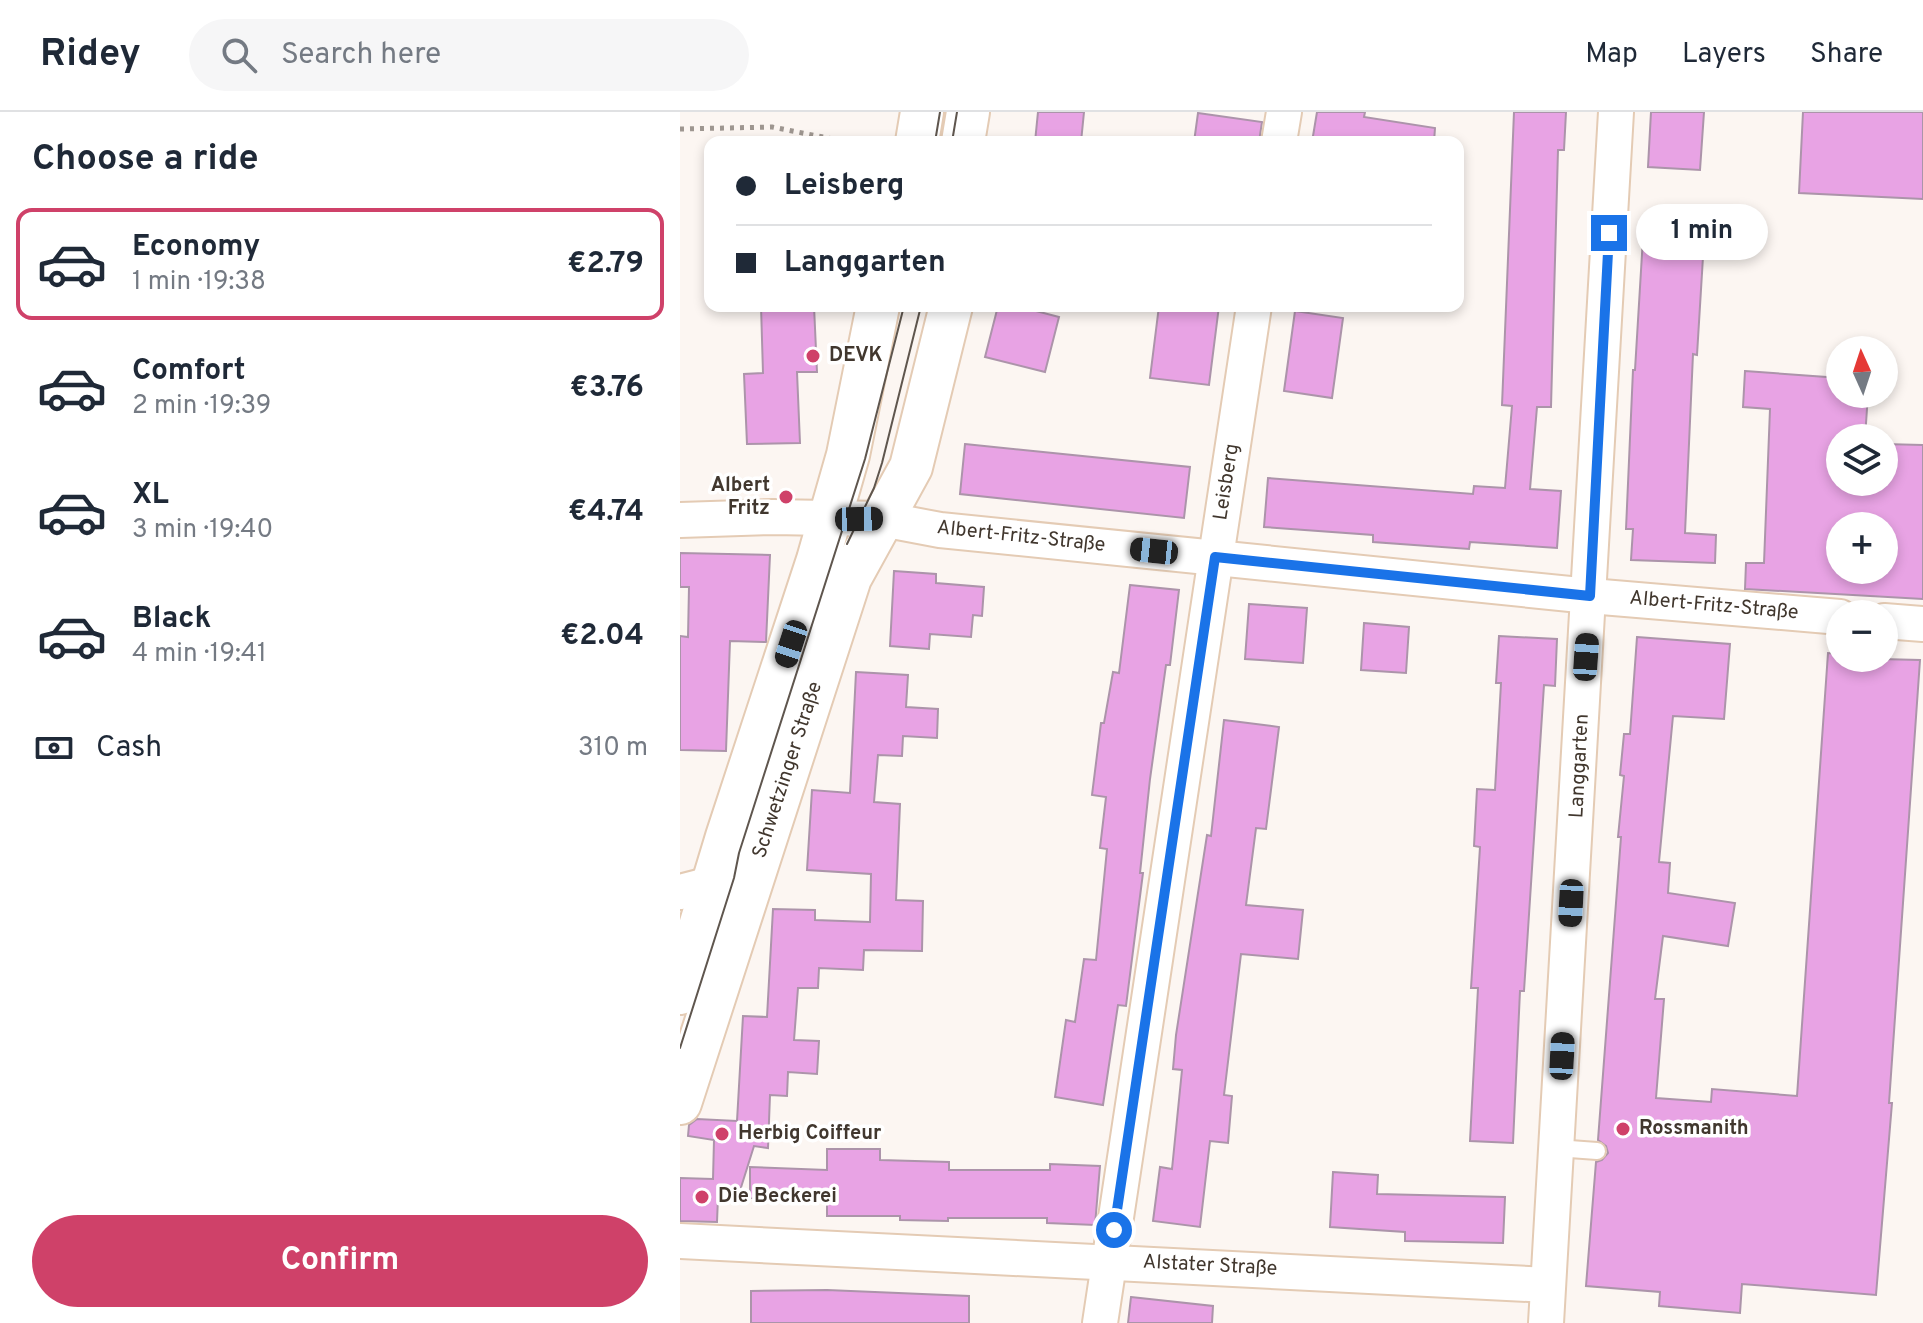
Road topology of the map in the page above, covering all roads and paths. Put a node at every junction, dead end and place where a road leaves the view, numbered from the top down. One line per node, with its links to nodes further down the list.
1 (922, 112): 7 (street)
2 (968, 112): 8 (street)
3 (1284, 112): 9 (street)
4 (1616, 112): 17 (street, Langgarten)
5 (680, 129): 6 (path)
6 (818, 136)
7 (918, 136)
8 (964, 136)
9 (1280, 136)
10 (877, 312): 13 (street, Schwetzinger Straße)
11 (950, 312): 14 (street, Schwetzinger Straße)
12 (1253, 312): 16 (street, Leisberg)
13 (828, 519): 14 (street, Albert-Fritz-Straße); 15 (street, Albert-Fritz-Straße); 21 (street, Schwetzinger Straße)
14 (882, 519): 16 (street, Albert-Fritz-Straße); 21 (street, Schwetzinger Straße)
15 (680, 520)
16 (1215, 557): 17 (street, Albert-Fritz-Straße); 27 (street, Leisberg)
17 (1590, 596): 18 (street, Albert-Fritz-Straße); 24 (street, Langgarten)
18 (1826, 616)
19 (1898, 622): 20 (street)
20 (1923, 624)
21 (716, 883): 22 (street, Schwetzinger Straße); 23 (street, Schwetzinger Straße)
22 (680, 993)
23 (680, 1103)
24 (1556, 1148): 25 (lane); 28 (street, Langgarten)
25 (1597, 1151)
26 (680, 1241): 27 (street, Alstater Straße)
27 (1109, 1261): 28 (street, Alstater Straße); 29 (street, Leisberg)
28 (1548, 1285): 30 (street, Langgarten)
29 (1100, 1323)
30 (1546, 1323)

